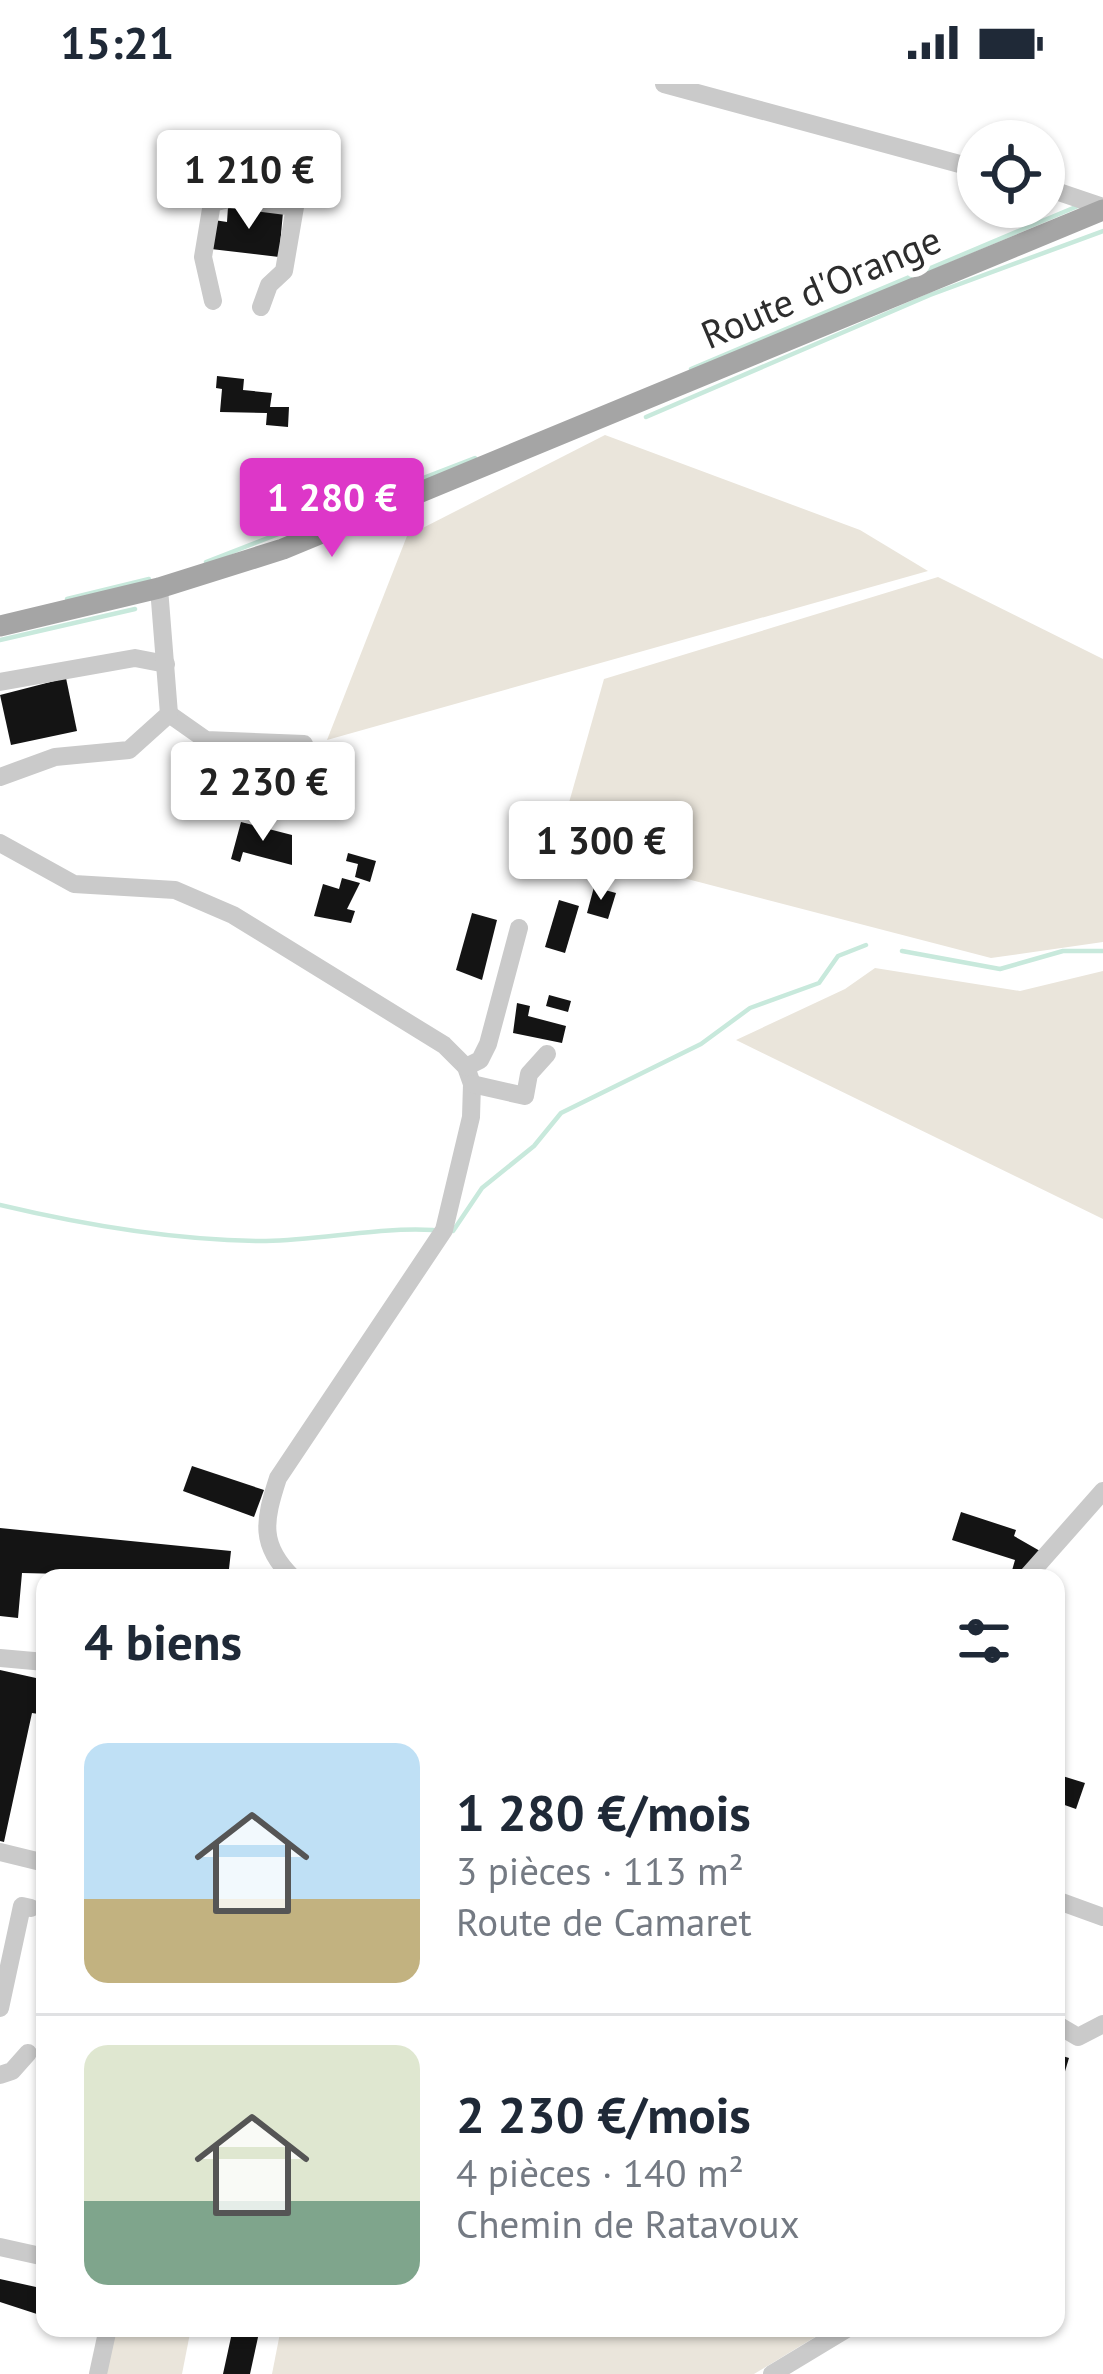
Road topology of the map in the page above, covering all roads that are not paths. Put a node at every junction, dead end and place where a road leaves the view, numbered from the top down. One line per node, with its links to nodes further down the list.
1 (664, 84): 2 (street)
2 (957, 163)
3 (1065, 194): 4 (street)
4 (1103, 208): 7 (main road, Route d'Orange)
5 (213, 301): 6 (street)
6 (262, 307)
7 (159, 589): 8 (main road, Route d'Orange); 9 (street)
8 (0, 626)
9 (166, 664): 10 (street); 11 (street)
10 (0, 682)
11 (169, 714): 12 (street); 13 (street)
12 (304, 744)
13 (0, 777)
14 (0, 843): 17 (street)
15 (519, 928): 17 (street)
16 (547, 1054): 17 (street)
17 (469, 1075): 19 (street)
18 (1103, 1491): 22 (street)
19 (272, 1558): 20 (street); 21 (street)
20 (266, 1569)
21 (283, 1569)
22 (1034, 1569)
23 (0, 1658): 24 (street)
24 (36, 1661)
25 (0, 1852): 26 (street)
26 (36, 1861)
27 (1065, 1903): 29 (street)
28 (32, 1908): 30 (street)
29 (1103, 1917)
30 (0, 2008)
31 (1103, 2024): 32 (street)
32 (1065, 2029)
33 (28, 2053): 34 (street)
34 (0, 2075)
35 (0, 2247): 36 (street)
36 (36, 2255)
37 (106, 2337): 39 (street)
38 (833, 2337): 40 (street)
39 (98, 2374)
40 (772, 2374)

